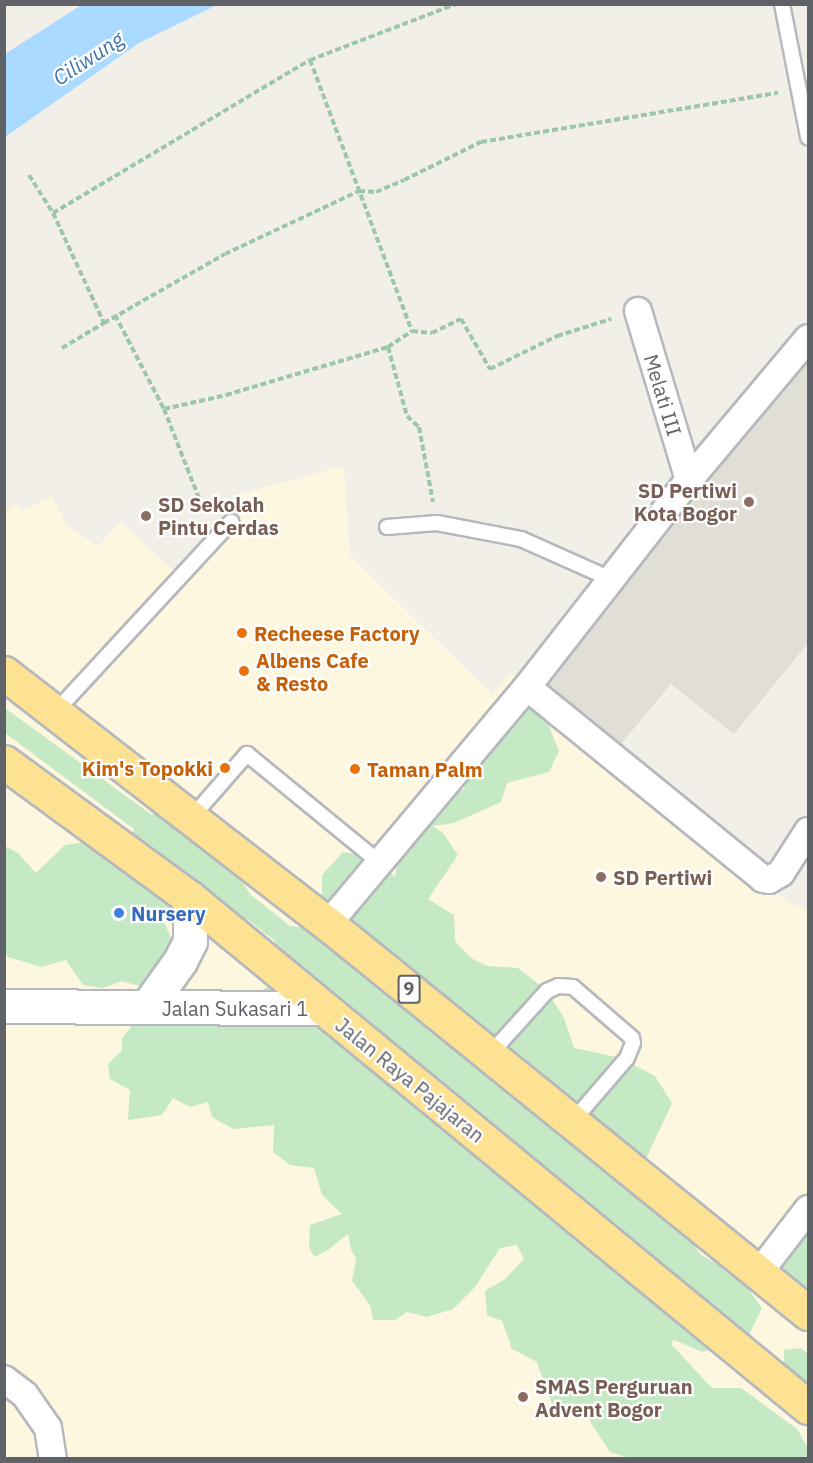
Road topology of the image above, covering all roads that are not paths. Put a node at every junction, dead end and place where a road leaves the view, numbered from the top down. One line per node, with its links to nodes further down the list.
1 (782, 4): 2 (lane)
2 (808, 137)
3 (638, 311): 5 (street, Melati III)
4 (808, 338): 5 (street)
5 (689, 480): 8 (street)
6 (231, 522): 11 (lane)
7 (387, 527): 8 (lane)
8 (613, 580): 10 (street)
9 (4, 673): 11 (highway, 9)
10 (526, 687): 14 (street); 15 (street)
11 (56, 711): 13 (highway, 9)
12 (4, 762): 16 (highway, Jalan Raya Pajajaran)
13 (192, 818): 15 (lane); 17 (highway, 9)
14 (808, 831)
15 (379, 862): 17 (street)
16 (190, 898): 19 (street, Jalan Sukasari 1); 20 (highway, Jalan Raya Pajajaran)
17 (328, 924): 21 (highway, 9)
18 (4, 1006): 19 (street, Jalan Sukasari 1)
19 (147, 1007): 20 (street, Jalan Sukasari 1)
20 (322, 1008): 27 (highway, Jalan Raya Pajajaran)
21 (490, 1054): 22 (highway, 9); 22 (lane)
22 (572, 1122): 24 (highway, 9)
23 (808, 1209): 24 (street)
24 (758, 1274): 25 (highway, 9)
25 (808, 1313)
26 (4, 1379): 28 (street)
27 (808, 1407)
28 (52, 1458)

